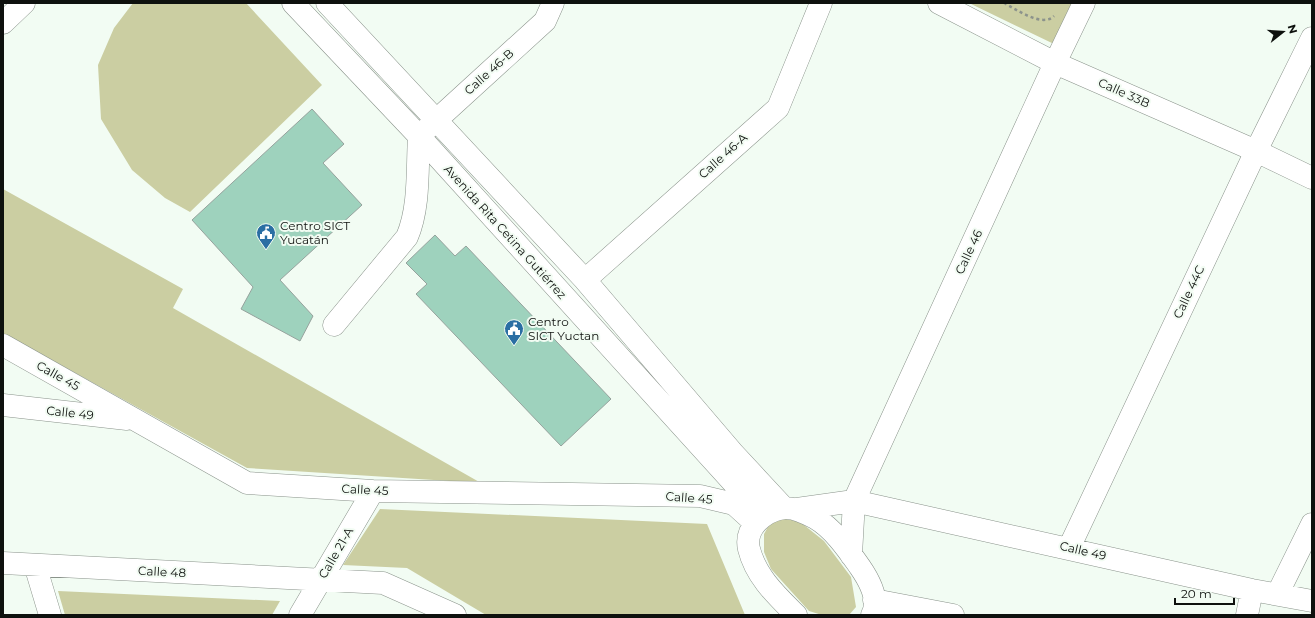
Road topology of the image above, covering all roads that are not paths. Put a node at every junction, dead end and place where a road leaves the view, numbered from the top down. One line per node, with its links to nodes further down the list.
1 (24, 3): 8 (street)
2 (293, 3): 12 (street, Avenida Rita Cetina Gutiérrez)
3 (327, 3): 11 (street, Avenida Rita Cetina Gutiérrez)
4 (553, 3): 11 (street, Calle 46-B)
5 (821, 3): 15 (street, Calle 46-A)
6 (939, 3): 10 (street, Calle 33B)
7 (1084, 3): 10 (street, Calle 46)
8 (3, 23)
9 (1312, 38): 13 (street, Calle 44C)
10 (1055, 63): 13 (street, Calle 33B); 21 (street, Calle 46)
11 (436, 120): 12 (street, Calle 46-B); 15 (street, Avenida Rita Cetina Gutiérrez)
12 (419, 136): 16 (street); 23 (street, Avenida Rita Cetina Gutiérrez)
13 (1256, 151): 14 (street, Calle 33B); 25 (street, Calle 44C)
14 (1312, 178)
15 (585, 280): 22 (street, Avenida Rita Cetina Gutiérrez)
16 (334, 325)
17 (3, 345): 19 (street, Calle 45)
18 (3, 405): 19 (street, Calle 49)
19 (136, 420): 20 (street, Calle 45)
20 (373, 491): 23 (street, Calle 45); 29 (street, Calle 21-A)
21 (854, 501): 22 (street); 25 (street, Calle 49); 26 (street, Calle 46)
22 (791, 509): 23 (street); 26 (street, Avenida Rita Cetina Gutiérrez)
23 (759, 520): 37 (street)
24 (1312, 524): 31 (street)
25 (1069, 548): 30 (street, Calle 49)
26 (851, 555): 33 (street, Avenida Rita Cetina Gutiérrez)
27 (3, 563): 28 (street, Calle 48)
28 (35, 565): 29 (street, Calle 48); 34 (street)
29 (321, 579): 35 (street, Calle 21-A); 36 (street, Calle 48)
30 (1252, 590): 31 (street, Calle 49); 39 (street)
31 (1278, 593): 32 (street, Calle 49)
32 (1312, 601)
33 (875, 610): 38 (street)
34 (50, 615)
35 (300, 615)
36 (455, 615)
37 (796, 615)
38 (953, 615)
39 (1247, 615)

